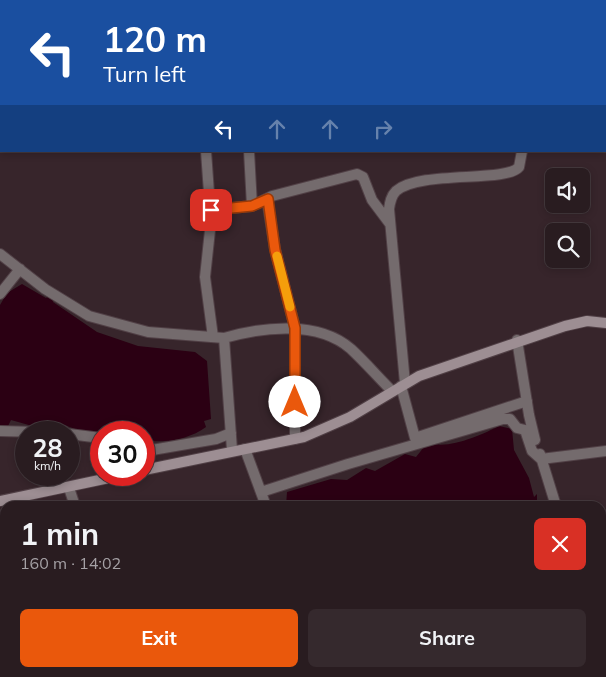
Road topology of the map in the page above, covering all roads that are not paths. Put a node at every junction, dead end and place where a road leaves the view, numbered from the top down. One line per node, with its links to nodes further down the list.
1 (206, 152): 6 (street)
2 (249, 152): 5 (street)
3 (522, 152): 7 (street)
4 (268, 199): 5 (street); 7 (street); 12 (street)
5 (252, 206): 6 (street)
6 (211, 210): 13 (street)
7 (391, 224): 15 (street)
8 (0, 254): 9 (street)
9 (20, 269): 10 (street); 13 (street)
10 (0, 294)
11 (606, 323): 14 (street)
12 (295, 328): 13 (street); 15 (street); 20 (street)
13 (218, 338): 19 (street)
14 (517, 340): 15 (street); 16 (street)
15 (399, 387): 16 (street); 20 (street)
16 (527, 401): 25 (street)
17 (0, 431): 18 (street)
18 (15, 431)
19 (231, 433): 21 (street); 23 (street)
20 (295, 439): 22 (street)
21 (155, 449)
22 (245, 449): 23 (street); 29 (street)
23 (232, 450): 26 (street)
24 (606, 451): 25 (street)
25 (541, 459): 29 (street); 33 (street)
26 (155, 468)
27 (90, 483): 28 (street)
28 (68, 488): 30 (street); 31 (street)
29 (261, 492): 32 (street)
30 (0, 501)
31 (73, 501)
32 (264, 501)
33 (554, 501)

